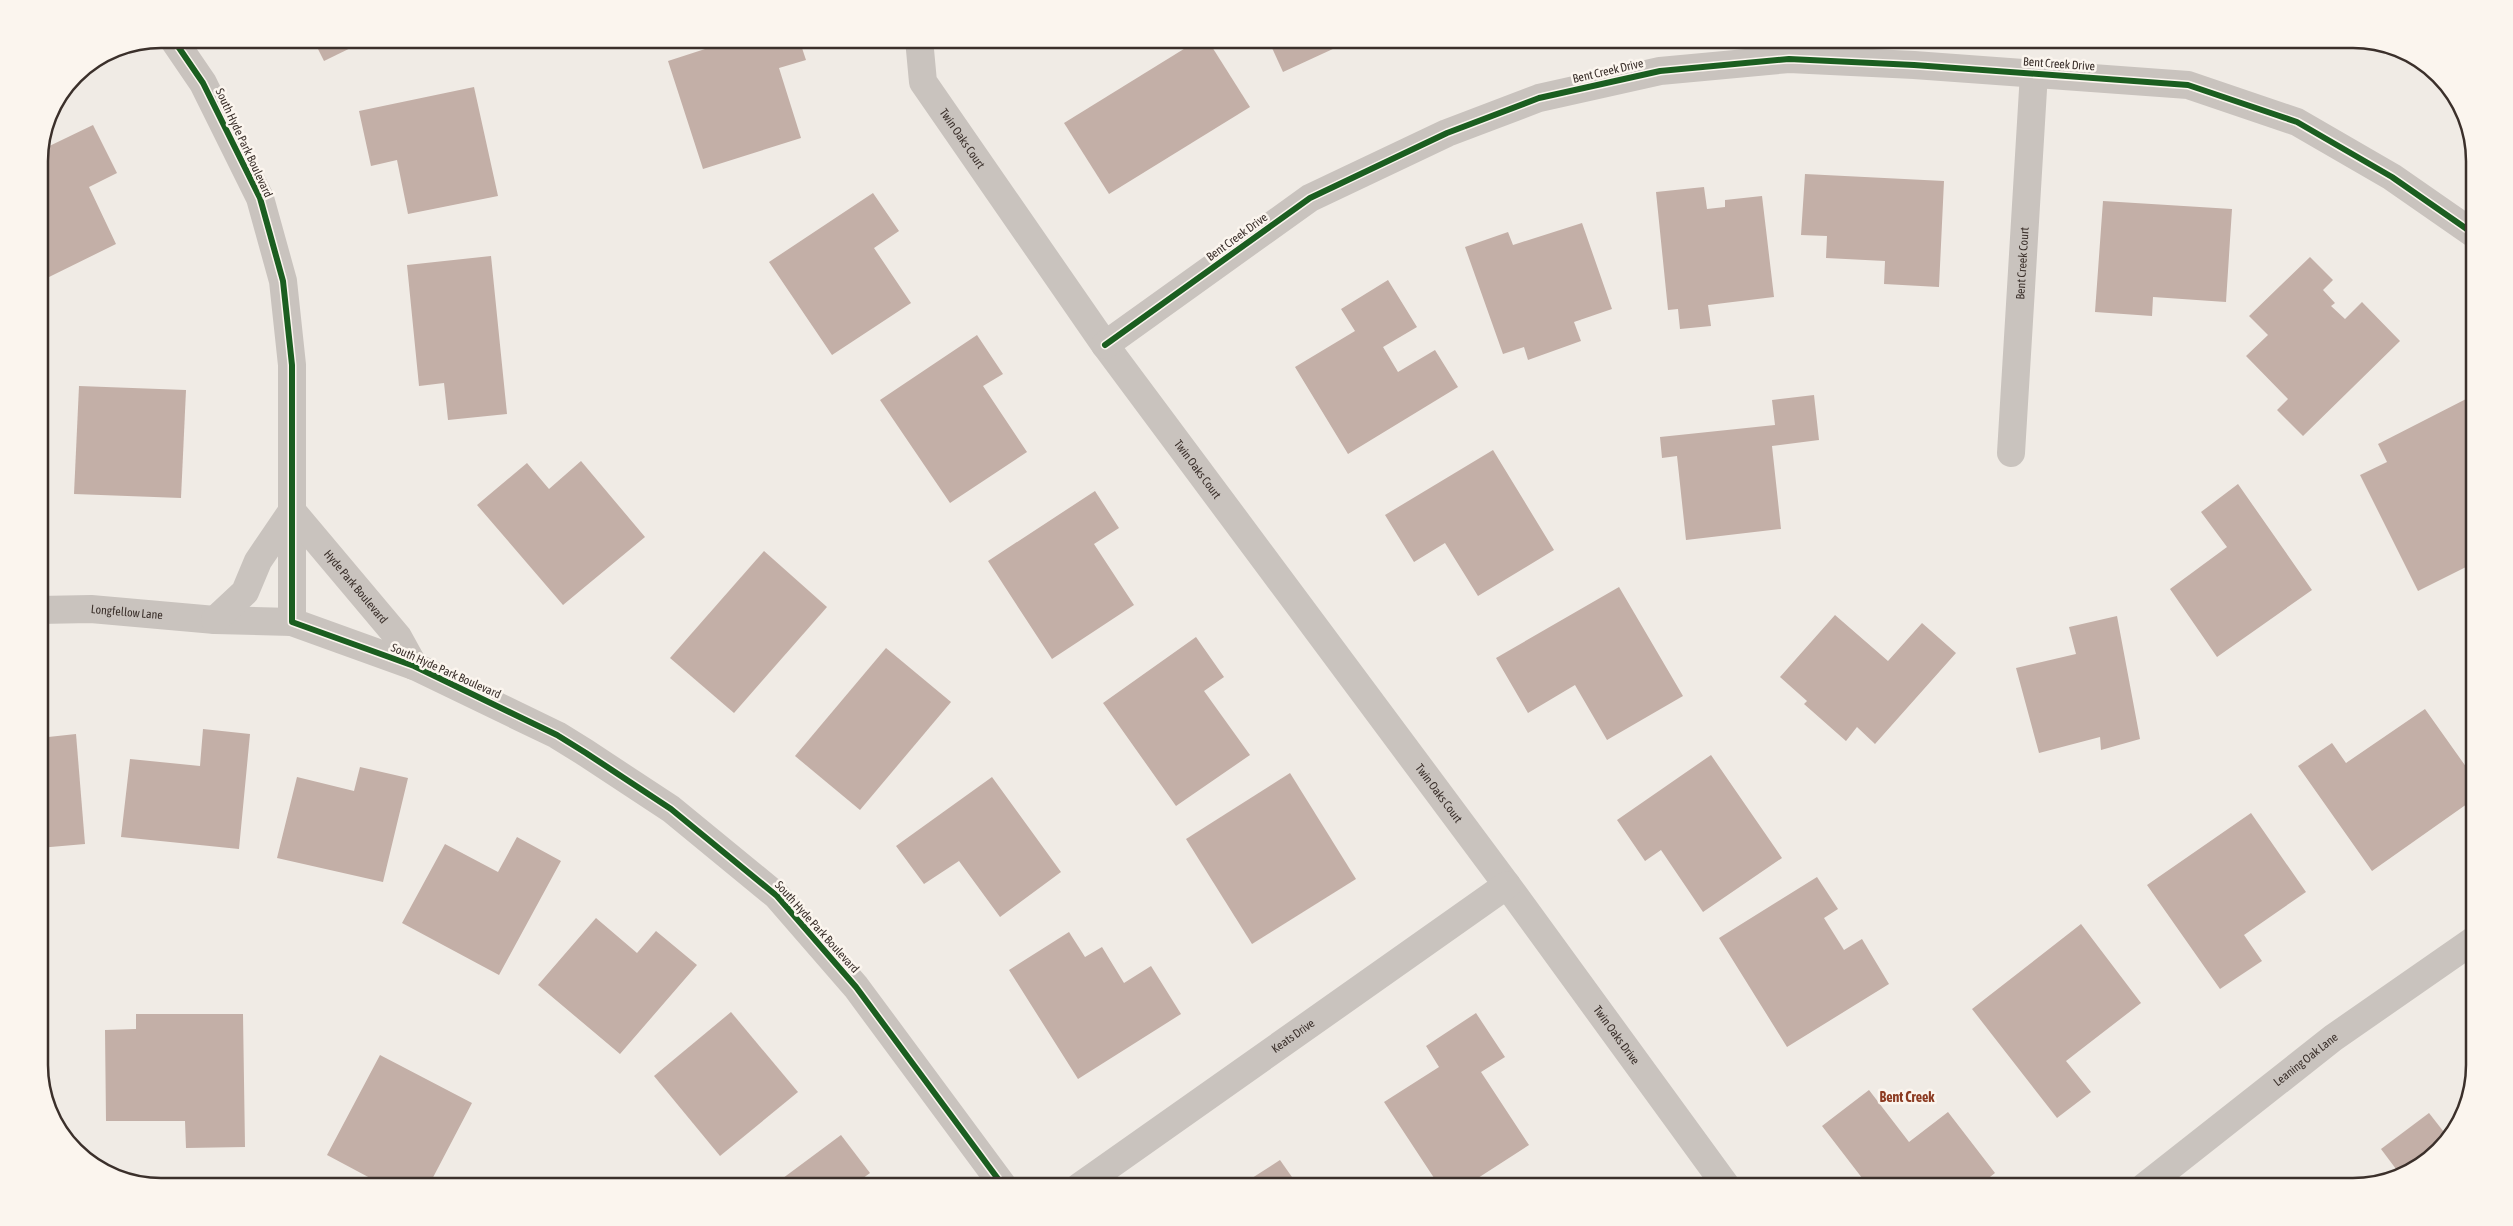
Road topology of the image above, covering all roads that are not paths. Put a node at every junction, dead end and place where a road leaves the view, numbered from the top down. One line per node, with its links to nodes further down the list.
1 (179, 48): 7 (street, South Hyde Park Boulevard)
2 (920, 48): 5 (street, Twin Oaks Court)
3 (2034, 73): 4 (street, Bent Creek Drive); 5 (street, Bent Creek Drive); 6 (street, Bent Creek Court)
4 (2465, 228)
5 (1105, 345): 12 (street, Twin Oaks Court)
6 (2011, 452)
7 (292, 511): 9 (street); 10 (street, South Hyde Park Boulevard); 11 (street, Hyde Park Boulevard)
8 (48, 610): 9 (street, Longfellow Lane)
9 (215, 620): 10 (street, Longfellow Lane)
10 (292, 622): 11 (street, South Hyde Park Boulevard)
11 (414, 666): 14 (street, South Hyde Park Boulevard)
12 (1507, 884): 15 (street, Keats Drive); 16 (street, Twin Oaks Drive)
13 (2466, 946): 17 (street, Leaning Oak Lane)
14 (997, 1178)
15 (1092, 1178)
16 (1720, 1178)
17 (2155, 1178)

